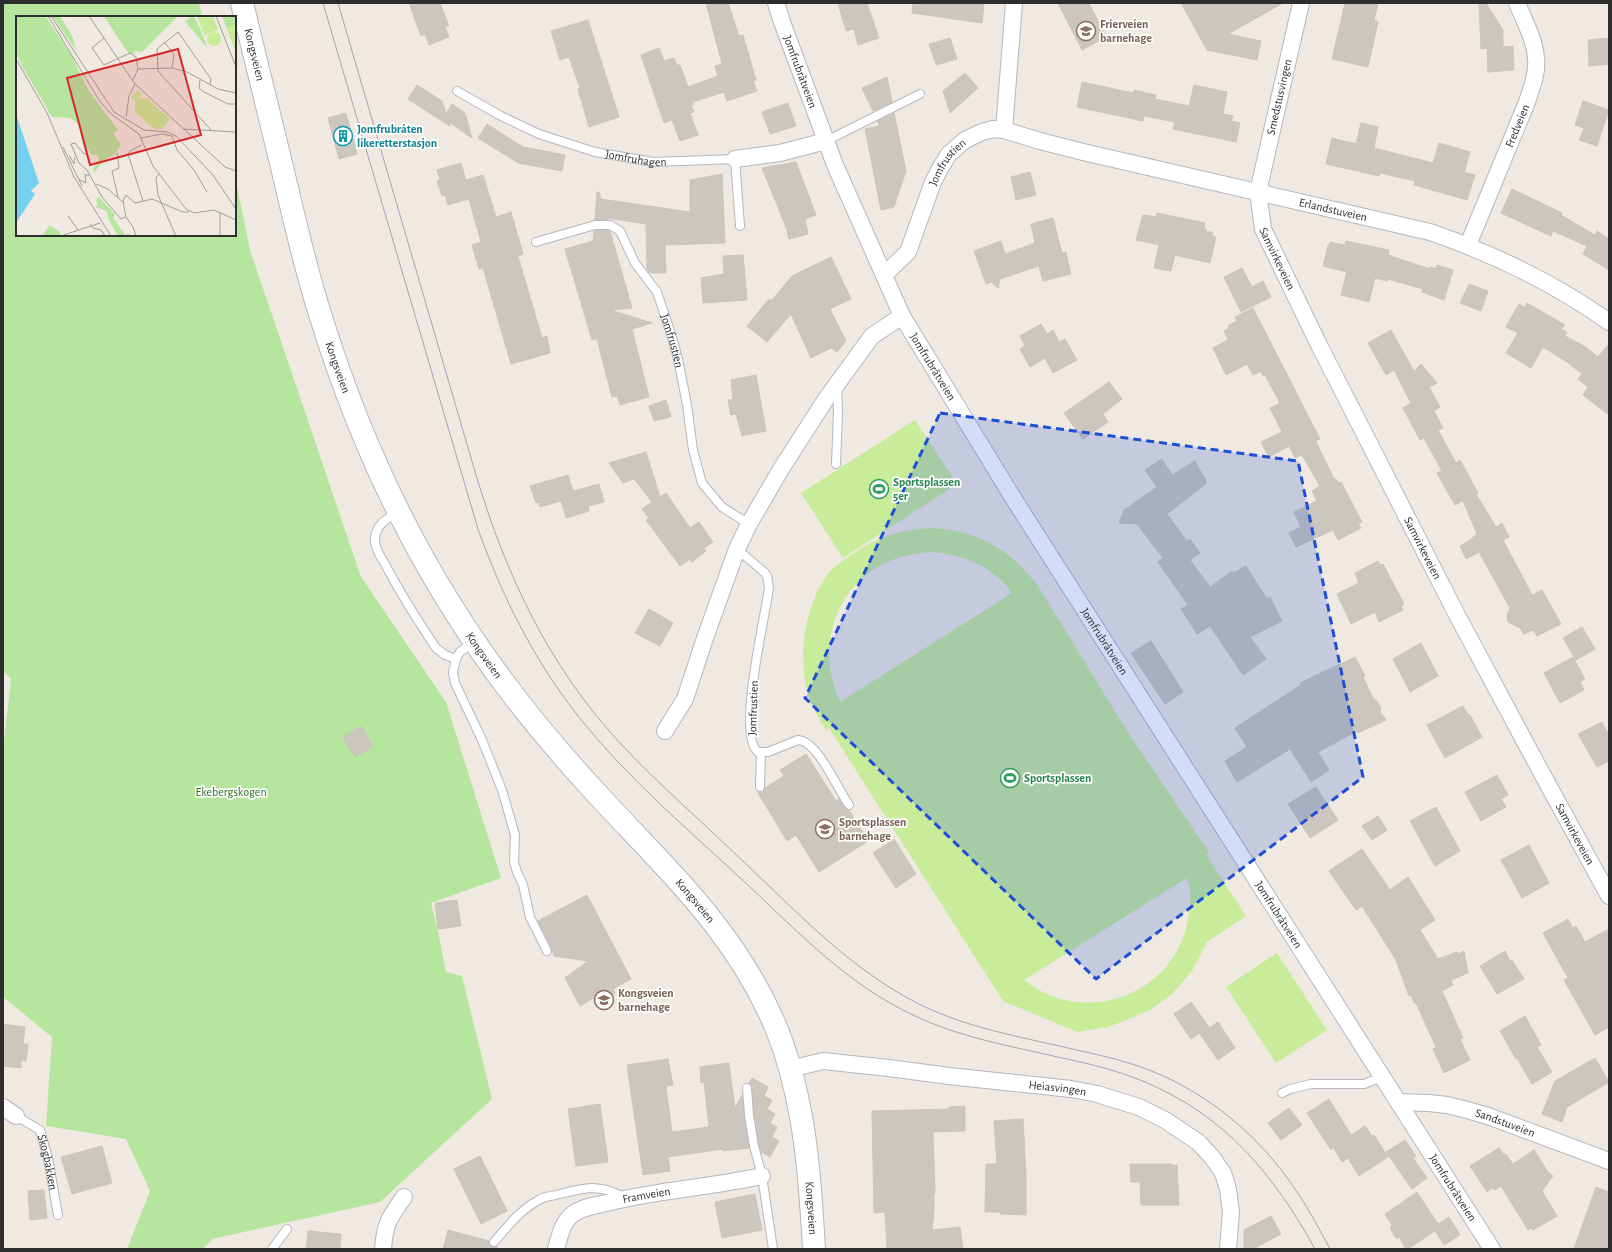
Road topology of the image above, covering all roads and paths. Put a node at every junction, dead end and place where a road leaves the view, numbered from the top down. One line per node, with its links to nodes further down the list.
1 (242, 3): 21 (main road, Kongsveien)
2 (776, 3): 9 (street, Jomfrubråtveien)
3 (1014, 3): 8 (street)
4 (1301, 3): 12 (street, Smedstusvingen)
5 (1517, 3): 15 (street, Fredveien)
6 (457, 91): 11 (lane, Jomfruhagen)
7 (920, 94): 9 (lane)
8 (1004, 130): 10 (street, Jomfrustien); 16 (street, Jomfrustien)
9 (826, 141): 11 (street, Jomfruhagen); 16 (street, Jomfrubråtveien)
10 (1040, 141): 12 (street, Erlandstuveien)
11 (736, 159): 13 (lane)
12 (1258, 192): 15 (street, Erlandstuveien); 30 (street, Samvirkeveien)
13 (740, 226)
14 (536, 242): 22 (lane, Jomfrustien)
15 (1468, 245): 18 (street, Erlandstuveien)
16 (884, 275): 17 (street, Jomfrubråtveien)
17 (902, 316): 19 (street); 33 (street, Jomfrubråtveien)
18 (1609, 322)
19 (837, 385): 20 (lane); 22 (street)
20 (836, 464)
21 (399, 512): 24 (main road, Kongsveien); 25 (lane)
22 (749, 524): 23 (street)
23 (737, 549): 26 (street); 27 (lane, Jomfrustien)
24 (474, 641): 25 (lane); 32 (main road, Kongsveien)
25 (456, 659): 31 (lane)
26 (665, 731)
27 (761, 752): 28 (lane); 29 (lane, Jomfrustien)
28 (760, 787)
29 (849, 805)
30 (1609, 896)
31 (547, 951)
32 (790, 1069): 50 (main road, Kongsveien); 51 (street, Heiasvingen)
33 (1382, 1077): 35 (lane); 36 (street, Jomfrubråtveien)
34 (747, 1088): 40 (lane)
35 (1282, 1092)
36 (1398, 1102): 39 (street, Sandstuveien); 52 (street, Jomfrubråtveien)
37 (3, 1107): 38 (street, Skogbakken)
38 (16, 1116): 43 (lane, Skogbakken)
39 (1609, 1161)
40 (762, 1176): 42 (street, Framveien); 49 (lane)
41 (404, 1197): 47 (street)
42 (626, 1198): 45 (lane); 48 (street, Framveien)
43 (58, 1215)
44 (287, 1229): 46 (lane)
45 (494, 1242)
46 (272, 1249)
47 (383, 1249)
48 (556, 1249)
49 (773, 1249)
50 (814, 1249)
51 (1228, 1249)
52 (1492, 1249)

